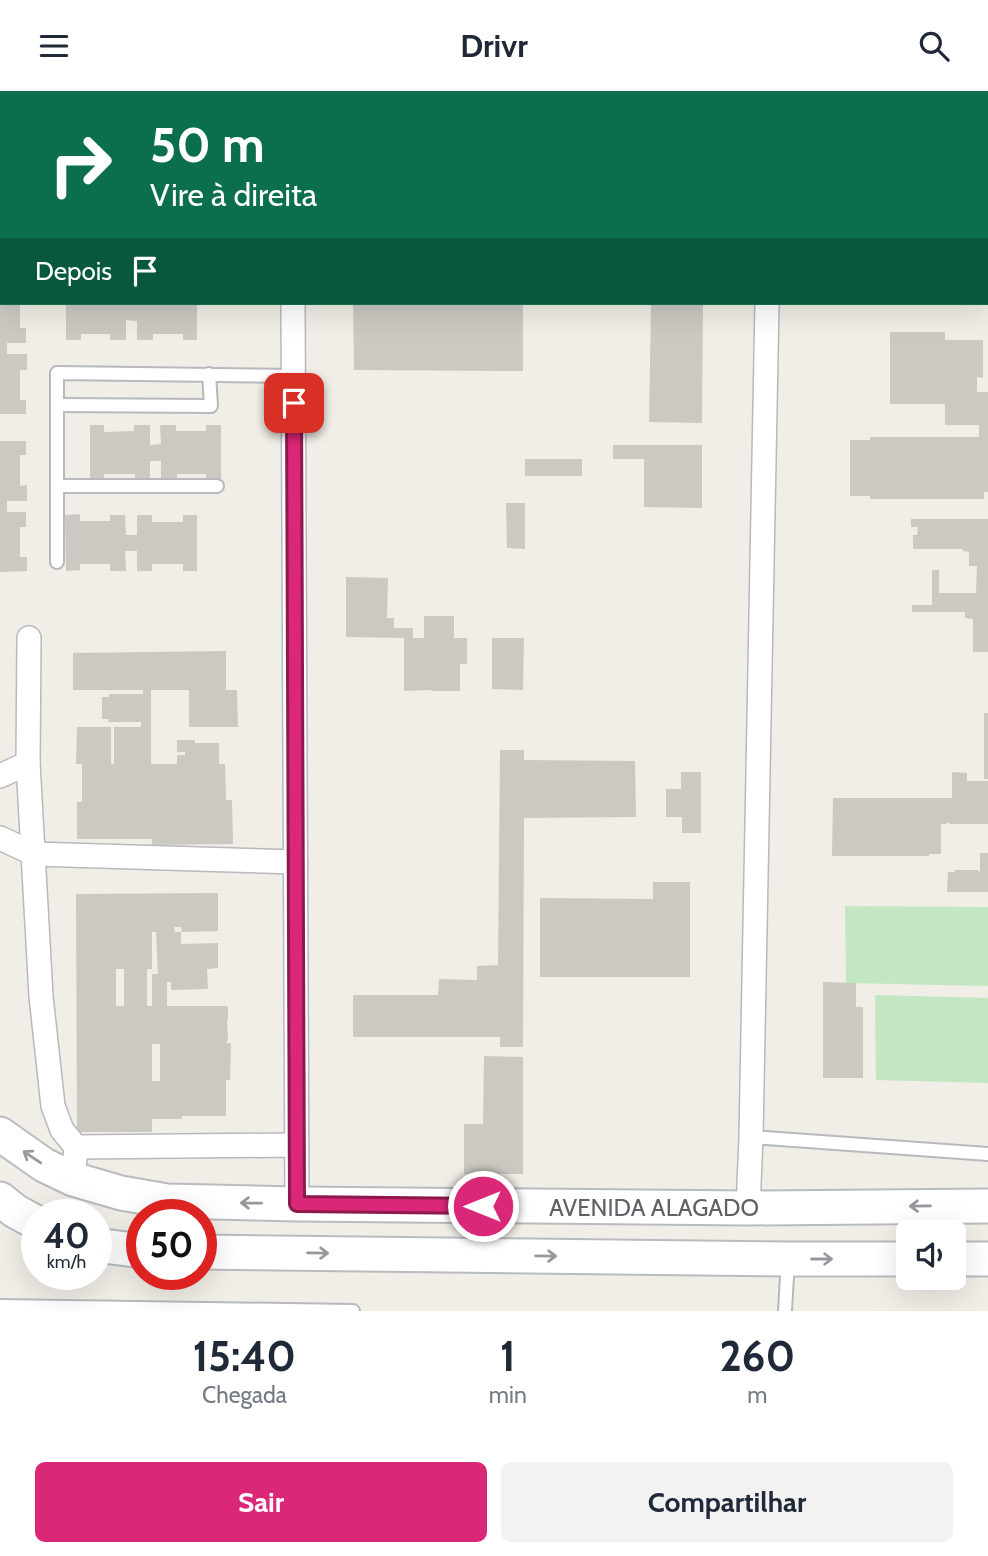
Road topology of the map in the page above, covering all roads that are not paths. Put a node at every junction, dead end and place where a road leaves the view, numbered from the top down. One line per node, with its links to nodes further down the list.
1 (293, 305): 4 (street)
2 (767, 305): 16 (street)
3 (209, 374): 4 (lane); 5 (lane); 5 (lane)
4 (293, 376): 14 (street)
5 (57, 405): 6 (lane)
6 (57, 487): 7 (lane); 8 (lane)
7 (217, 487)
8 (57, 562)
9 (29, 638): 10 (street)
10 (28, 763): 11 (street); 13 (street)
11 (0, 776)
12 (0, 838): 13 (street)
13 (34, 854): 14 (street); 18 (street)
14 (296, 862): 17 (street)
15 (0, 1134): 20 (main road, AVENIDA ALAGADO, one-way to 15)
16 (751, 1137): 19 (lane); 24 (street)
17 (296, 1145): 18 (street); 22 (street)
18 (76, 1147): 20 (street)
19 (988, 1154)
20 (73, 1179): 22 (main road, AVENIDA ALAGADO, one-way to 20)
21 (0, 1199): 25 (main road)
22 (297, 1204): 24 (main road, AVENIDA ALAGADO)
23 (988, 1206): 24 (main road, AVENIDA ALAGADO, one-way to 24)
24 (748, 1208)
25 (21, 1214)
26 (217, 1252): 27 (main road, AVENIDA ALAGADO, one-way to 27)
27 (788, 1259): 28 (main road, AVENIDA ALAGADO, one-way to 28); 33 (lane)
28 (896, 1259)
29 (966, 1259): 30 (main road)
30 (988, 1259)
31 (0, 1306): 32 (lane)
32 (353, 1311)
33 (785, 1311)

